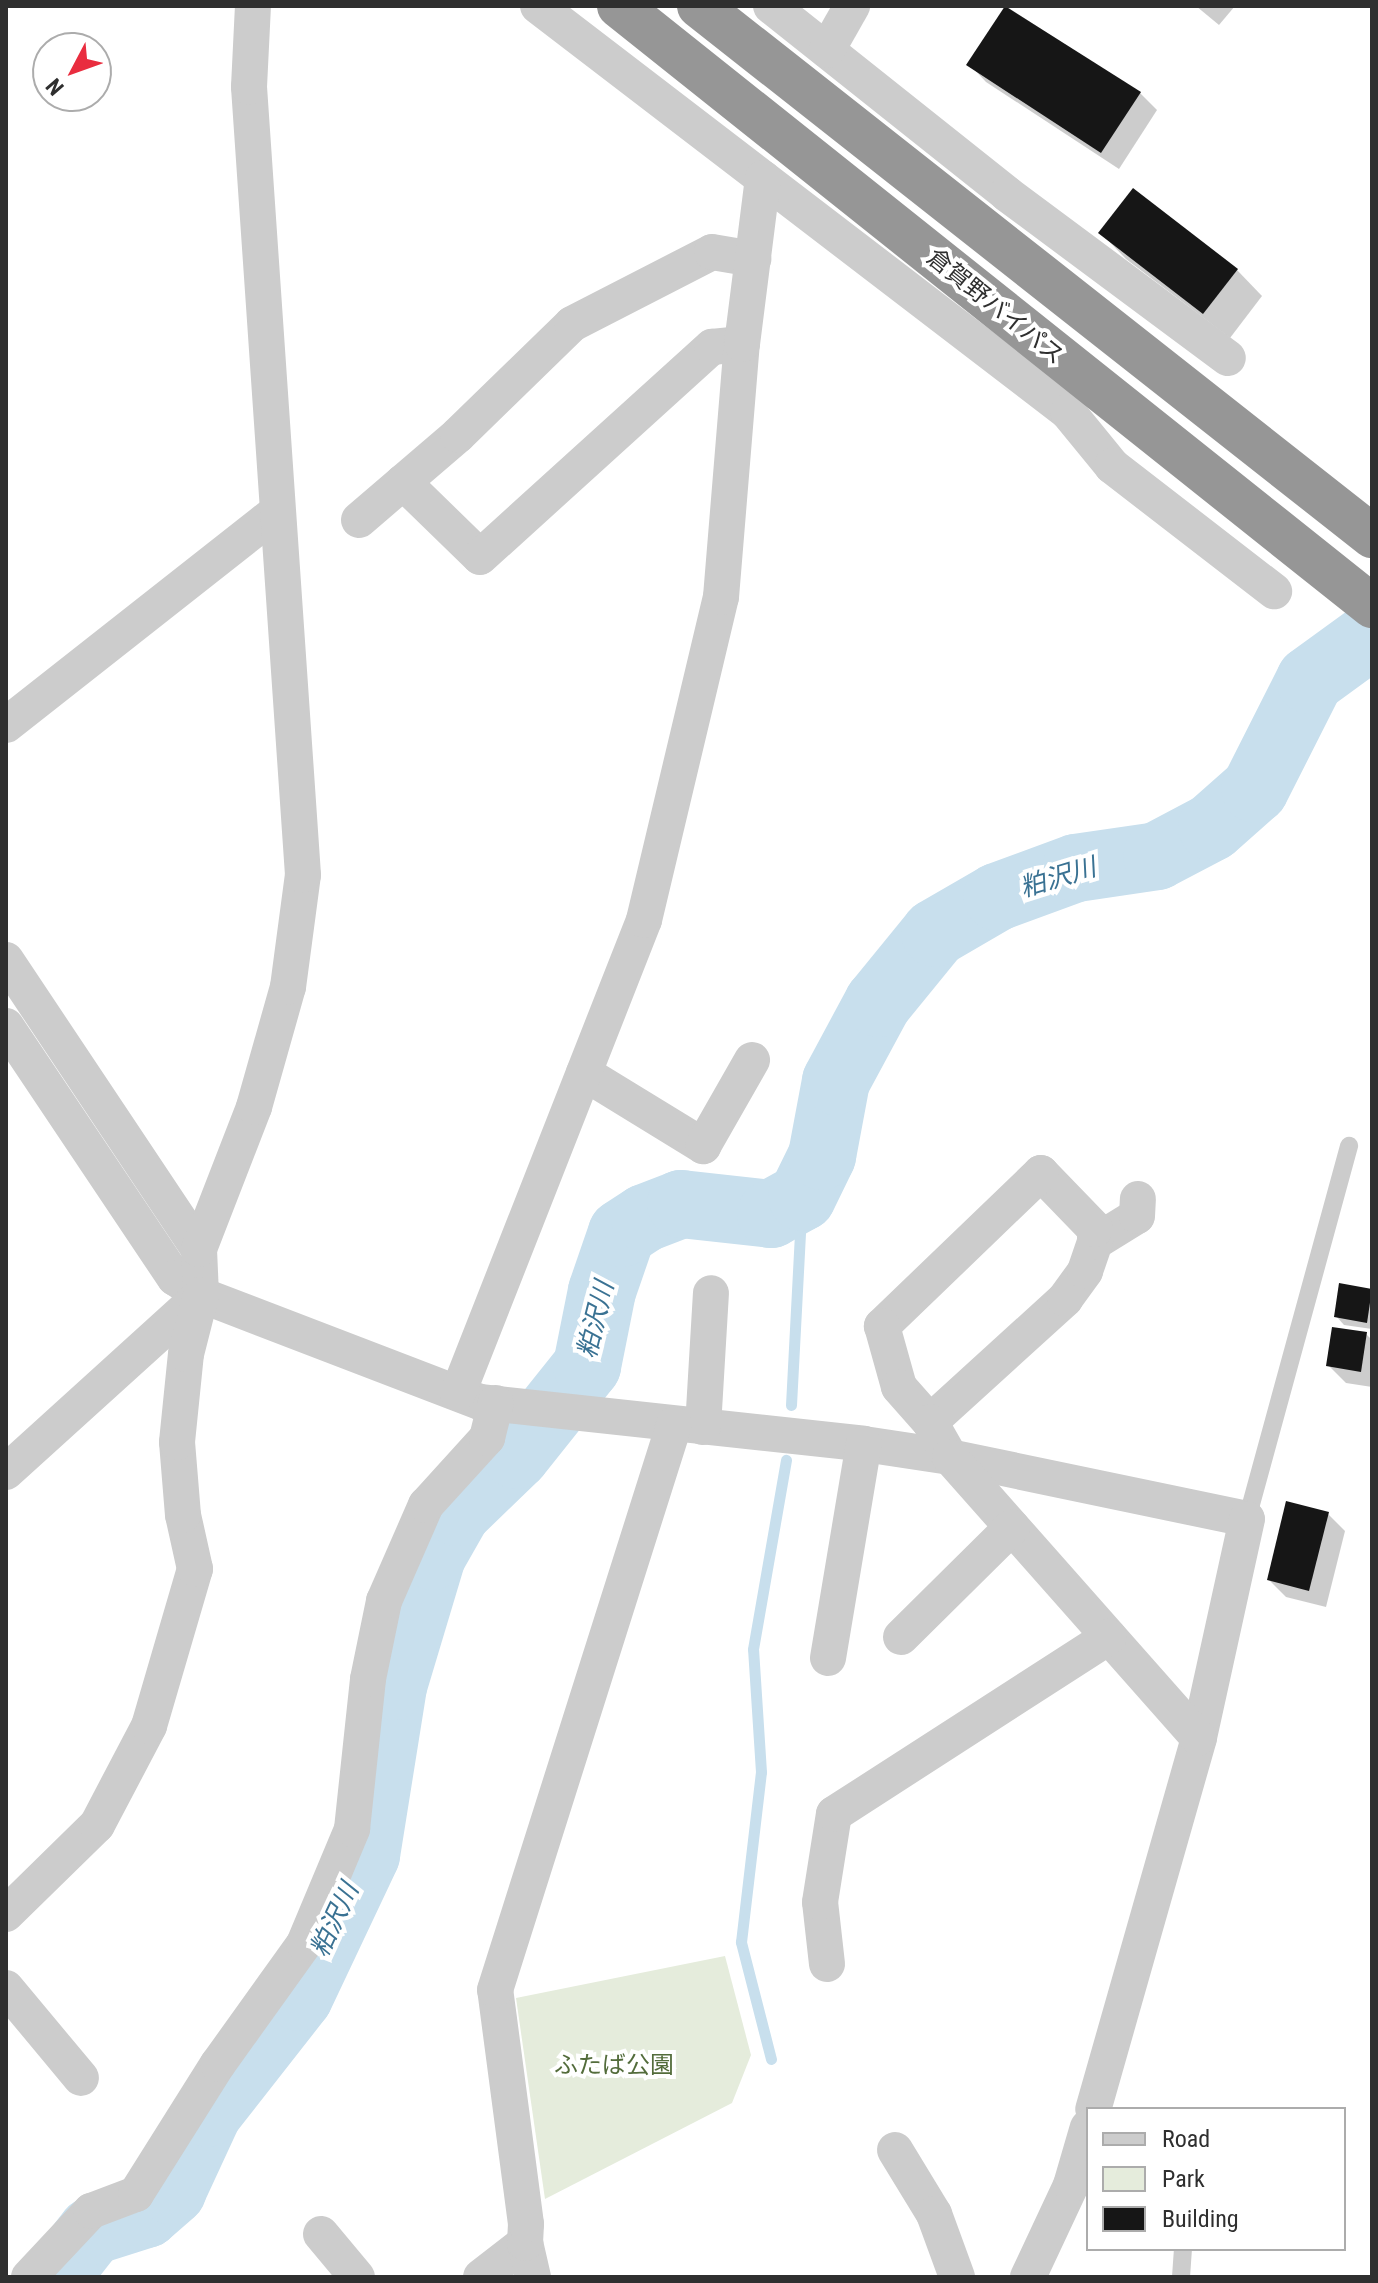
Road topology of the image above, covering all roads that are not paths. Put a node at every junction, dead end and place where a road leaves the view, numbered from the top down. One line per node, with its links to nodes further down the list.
1 (253, 6): 14 (street)
2 (538, 6): 9 (street)
3 (619, 6): 18 (highway, 倉賀野バイパス, bridge)
4 (699, 6): 16 (highway, bridge)
5 (771, 6): 7 (street)
6 (852, 6): 7 (street)
7 (827, 50): 8 (street)
8 (863, 79): 9 (street); 12 (street)
9 (775, 187): 10 (street); 17 (street)
10 (753, 259): 11 (street); 13 (street)
11 (742, 344): 13 (street); 23 (street)
12 (1228, 358)
13 (403, 482): 15 (street)
14 (277, 512): 19 (street); 27 (street)
15 (359, 520)
16 (1372, 536)
17 (1274, 591)
18 (1372, 606)
19 (6, 725)
20 (6, 960): 27 (street)
21 (6, 1026): 29 (street)
22 (752, 1060): 23 (street)
23 (584, 1073): 30 (street)
24 (1349, 1146): 37 (lane)
25 (1138, 1199): 26 (street)
26 (1095, 1242): 32 (street); 32 (street)
27 (199, 1249): 29 (street)
28 (711, 1293): 33 (street)
29 (201, 1295): 30 (street); 36 (street); 43 (street)
30 (458, 1393): 31 (street)
31 (496, 1403): 33 (street); 53 (street)
32 (930, 1422): 35 (street)
33 (688, 1426): 34 (street); 52 (street)
34 (864, 1444): 35 (street); 41 (street)
35 (950, 1457): 37 (street); 38 (street)
36 (6, 1472)
37 (1247, 1519): 42 (street)
38 (1012, 1527): 39 (street); 40 (street)
39 (901, 1637)
40 (1109, 1637): 42 (street); 44 (street)
41 (828, 1658)
42 (1199, 1738): 47 (street)
43 (6, 1914)
44 (827, 1964)
45 (6, 1988): 46 (street)
46 (81, 2078)
47 (1094, 2107)
48 (1086, 2134): 57 (street)
49 (895, 2150): 56 (street)
50 (321, 2234): 54 (street)
51 (1183, 2251): 58 (lane)
52 (529, 2260): 55 (street)
53 (29, 2277)
54 (357, 2277)
55 (481, 2277)
56 (957, 2277)
57 (1028, 2277)
58 (1181, 2277)

